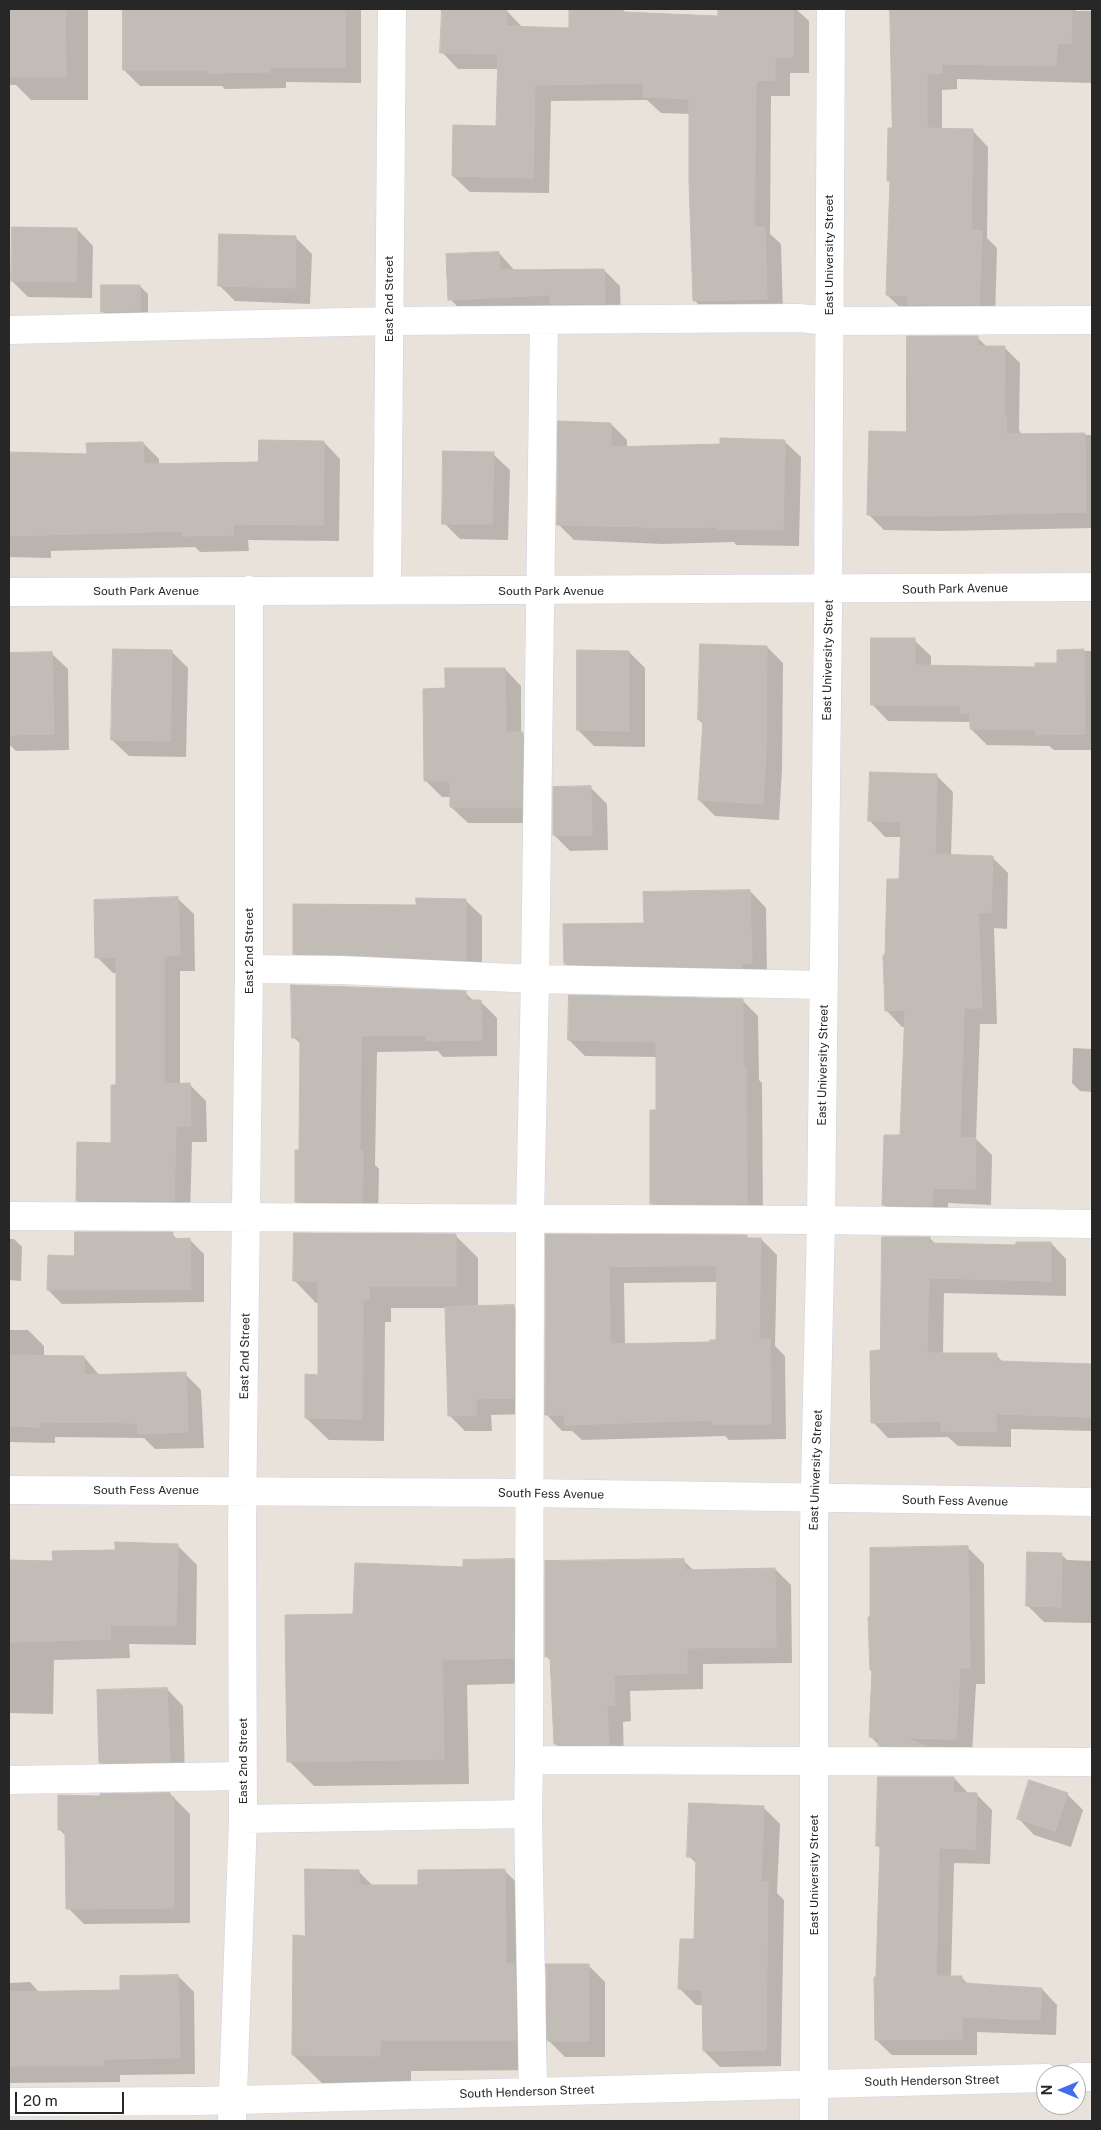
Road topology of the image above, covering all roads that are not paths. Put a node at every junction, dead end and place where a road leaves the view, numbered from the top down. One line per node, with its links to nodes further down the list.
1 (392, 9): 5 (street, East 2nd Street)
2 (831, 9): 6 (street, East University Street)
3 (544, 320): 5 (street); 6 (street); 12 (street)
4 (1092, 320): 6 (street)
5 (389, 321): 7 (street); 10 (street, East 2nd Street)
6 (828, 321): 11 (street, East University Street)
7 (9, 330)
8 (1092, 587): 11 (street, South Park Avenue)
9 (249, 590): 10 (street, South Park Avenue); 13 (street, South Park Avenue); 14 (street, East 2nd Street)
10 (387, 590): 12 (street, South Park Avenue)
11 (828, 590): 12 (street, South Park Avenue); 16 (street, East University Street)
12 (541, 591): 15 (street)
13 (9, 592)
14 (249, 969): 15 (street); 18 (street, East 2nd Street)
15 (536, 979): 16 (street); 19 (street)
16 (824, 985): 20 (street, East University Street)
17 (9, 1216): 18 (street)
18 (247, 1218): 19 (street); 23 (street, East 2nd Street)
19 (530, 1219): 20 (street); 24 (street)
20 (821, 1220): 21 (street); 25 (street, East University Street)
21 (1092, 1224)
22 (9, 1490): 23 (street, South Fess Avenue)
23 (244, 1490): 24 (street, South Fess Avenue); 30 (street, East 2nd Street)
24 (529, 1493): 25 (street, South Fess Avenue); 27 (street)
25 (816, 1499): 26 (street, South Fess Avenue); 28 (street, East University Street)
26 (1092, 1502)
27 (529, 1760): 28 (street); 32 (street)
28 (814, 1760): 29 (street); 35 (street, East University Street)
29 (1092, 1762)
30 (243, 1776): 31 (street); 33 (street, East 2nd Street)
31 (9, 1780)
32 (528, 1814): 33 (street); 36 (street)
33 (243, 1819): 38 (street, East 2nd Street)
34 (1036, 2078): 35 (street, South Henderson Street)
35 (814, 2084): 36 (street, South Henderson Street); 39 (street, East University Street)
36 (533, 2092): 38 (street, South Henderson Street)
37 (9, 2102): 38 (street, South Henderson Street)
38 (232, 2111)
39 (814, 2121)

